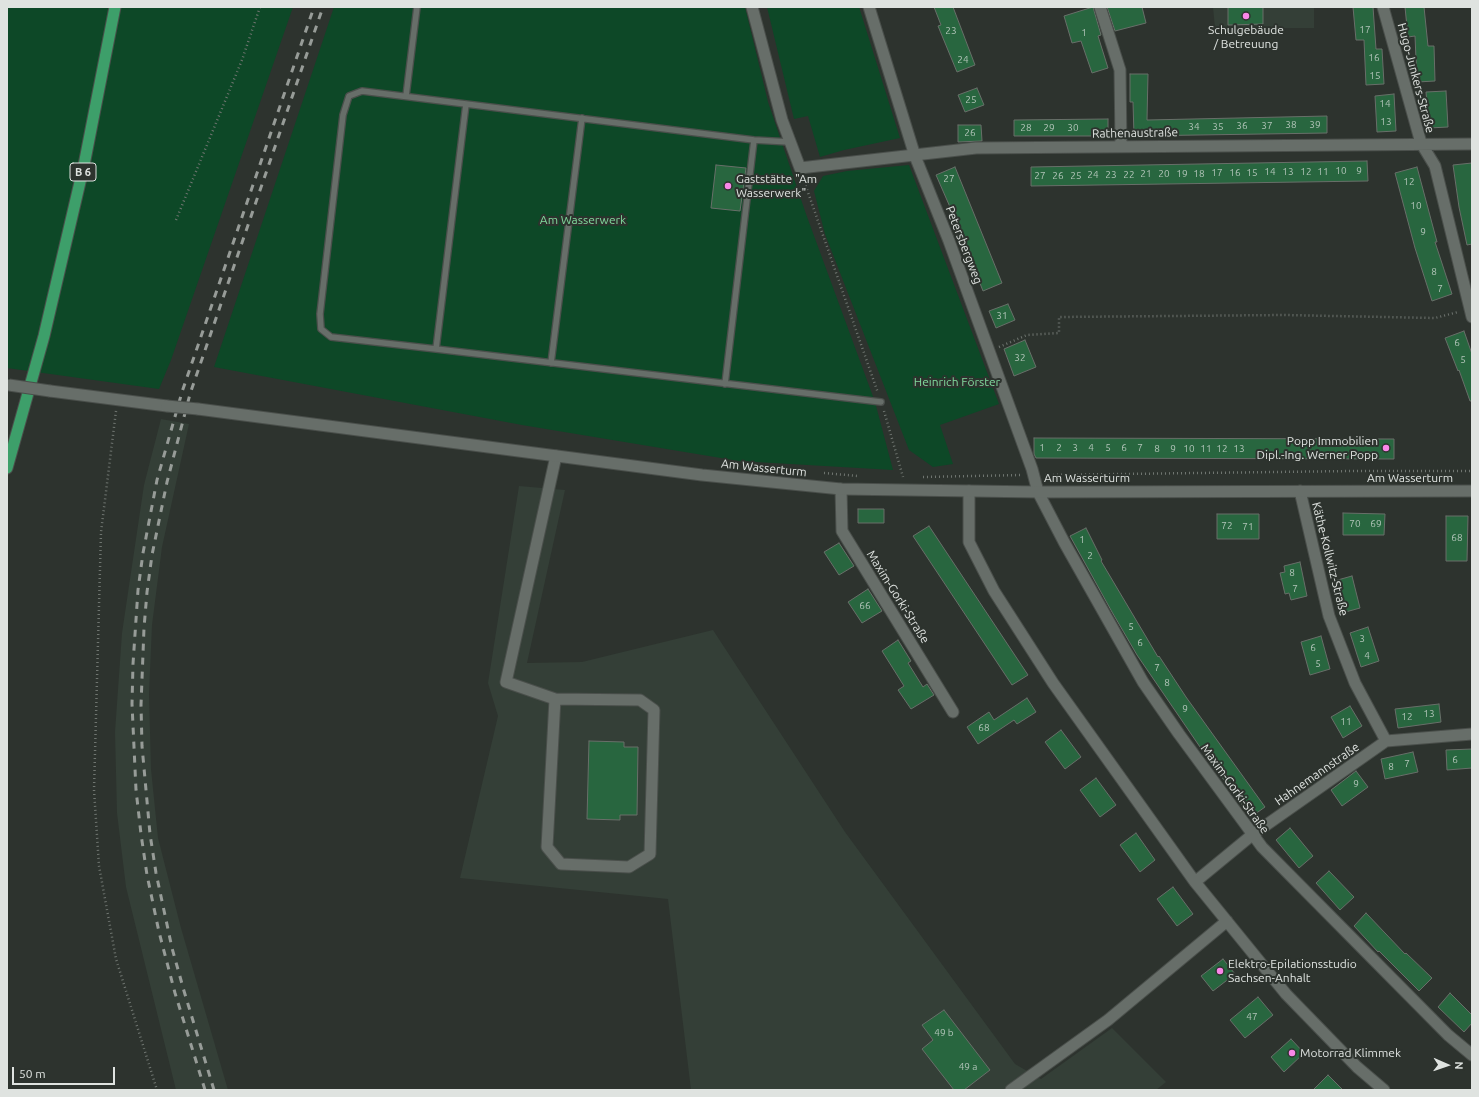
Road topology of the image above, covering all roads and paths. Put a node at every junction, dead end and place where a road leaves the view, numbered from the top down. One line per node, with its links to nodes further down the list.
1 (115, 7): 28 (main road, B 6)
2 (260, 7): 18 (path)
3 (417, 7): 8 (lane)
4 (752, 7): 12 (street)
5 (869, 7): 16 (street, Petersbergweg)
6 (1100, 7): 15 (street)
7 (1383, 7): 13 (street, Hugo-Junkers-Straße)
8 (406, 96): 9 (lane); 20 (lane)
9 (466, 104): 10 (lane); 20 (lane)
10 (582, 118): 11 (lane); 22 (lane)
11 (754, 140): 12 (lane); 23 (lane)
12 (790, 142): 17 (street)
13 (1421, 143): 14 (street, Rathenaustraße); 15 (street, Rathenaustraße); 19 (street, Hugo-Junkers-Straße)
14 (1472, 144)
15 (1121, 146): 16 (street, Rathenaustraße)
16 (915, 156): 17 (street, Rathenaustraße); 21 (street, Petersbergweg)
17 (800, 168): 26 (path)
18 (176, 220)
19 (1471, 313): 21 (path)
20 (436, 349): 22 (lane)
21 (989, 351): 31 (street, Petersbergweg)
22 (551, 363): 23 (lane)
23 (725, 384): 26 (lane)
24 (8, 385): 25 (street, Am Wasserturm, bridge)
25 (117, 400): 27 (street, Am Wasserturm, bridge); 50 (path)
26 (882, 402): 34 (path)
27 (556, 456): 37 (street, Am Wasserturm); 42 (street)
28 (7, 468)
29 (1472, 472): 31 (path)
30 (824, 473): 32 (path)
31 (1033, 475): 36 (path); 41 (street, Petersbergweg)
32 (863, 476)
33 (897, 477): 34 (path)
34 (903, 477): 35 (path)
35 (910, 477)
36 (918, 477)
37 (841, 489): 38 (street, Am Wasserturm); 43 (street, Maxim-Gorki-Straße)
38 (969, 491): 41 (street, Am Wasserturm); 47 (street)
39 (1300, 491): 40 (street, Am Wasserturm); 41 (street, Am Wasserturm); 45 (street, Käthe-Kollwitz-Straße)
40 (1472, 491)
41 (1038, 492): 46 (street, Maxim-Gorki-Straße)
42 (555, 699): 42 (street)
43 (953, 712)
44 (1472, 734): 45 (street)
45 (1386, 741): 46 (street, Hahnemannstraße)
46 (1252, 835): 47 (street, Hahnemannstraße); 49 (street, Maxim-Gorki-Straße)
47 (1195, 882): 48 (street)
48 (1227, 921): 51 (street); 52 (street)
49 (1472, 1055)
50 (156, 1090)
51 (1011, 1090)
52 (1384, 1090)

